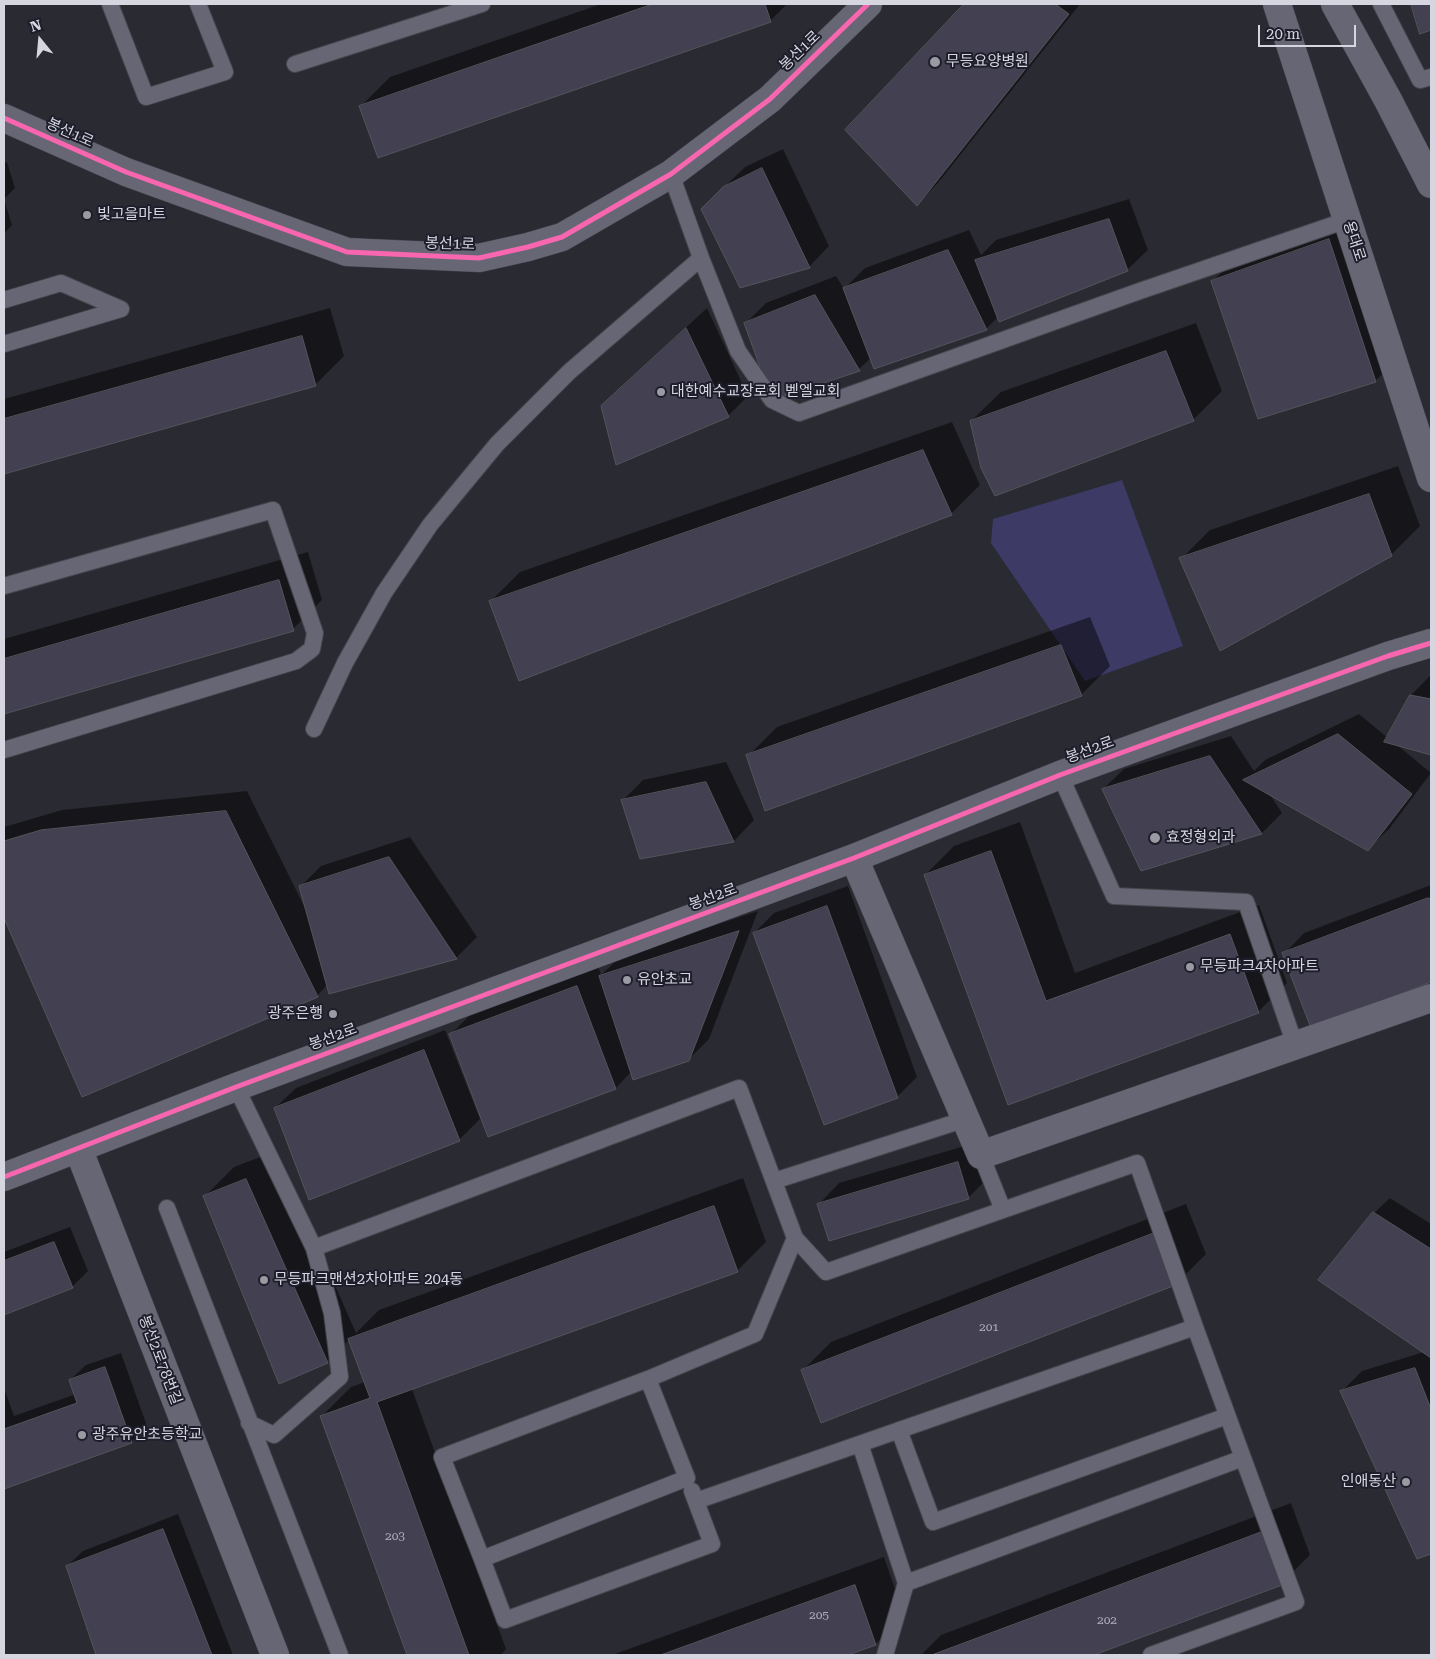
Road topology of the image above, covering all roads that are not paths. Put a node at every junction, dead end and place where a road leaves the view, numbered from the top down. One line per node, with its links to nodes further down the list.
1 (110, 4): 2 (lane)
2 (198, 4)
3 (482, 4): 8 (lane)
4 (868, 4): 11 (street, 봉선1로)
5 (1277, 4): 13 (street, 용대로)
6 (1334, 4): 12 (street)
7 (1381, 4): 9 (lane)
8 (295, 64)
9 (1431, 77)
10 (4, 118): 11 (street, 봉선1로)
11 (671, 174): 14 (lane)
12 (1431, 184)
13 (1347, 220): 14 (lane); 17 (street, 용대로)
14 (701, 258): 20 (lane)
15 (4, 300): 16 (lane)
16 (4, 344)
17 (1431, 478)
18 (4, 586): 21 (lane)
19 (1431, 643): 22 (street, 봉선2로)
20 (314, 729)
21 (4, 750)
22 (1060, 775): 23 (street, 봉선2로); 25 (lane)
23 (854, 858): 26 (street, 봉선2로); 27 (street)
24 (1431, 998): 25 (street)
25 (1296, 1045): 29 (street)
26 (236, 1086): 28 (street, 봉선2로); 35 (lane)
27 (966, 1119): 29 (street); 31 (lane)
28 (78, 1148): 30 (street, 봉선2로); 47 (street, 봉선2로78번길)
29 (981, 1155): 33 (lane)
30 (4, 1177)
31 (774, 1182): 34 (lane); 35 (lane)
32 (166, 1208): 39 (lane)
33 (1003, 1210): 34 (lane); 36 (lane)
34 (795, 1238): 37 (lane)
35 (314, 1248): 39 (lane)
36 (1195, 1327): 38 (lane); 40 (lane)
37 (648, 1379): 43 (lane); 45 (lane)
38 (1227, 1416): 40 (lane); 42 (lane)
39 (250, 1423): 48 (lane)
40 (899, 1430): 41 (lane)
41 (860, 1444): 44 (lane); 46 (lane)
42 (1243, 1458): 46 (lane); 50 (lane)
43 (687, 1478): 44 (lane); 45 (lane)
44 (696, 1501): 45 (lane)
45 (482, 1559)
46 (906, 1583): 49 (lane)
47 (275, 1655)
48 (340, 1655)
49 (886, 1655)
50 (1151, 1655)

